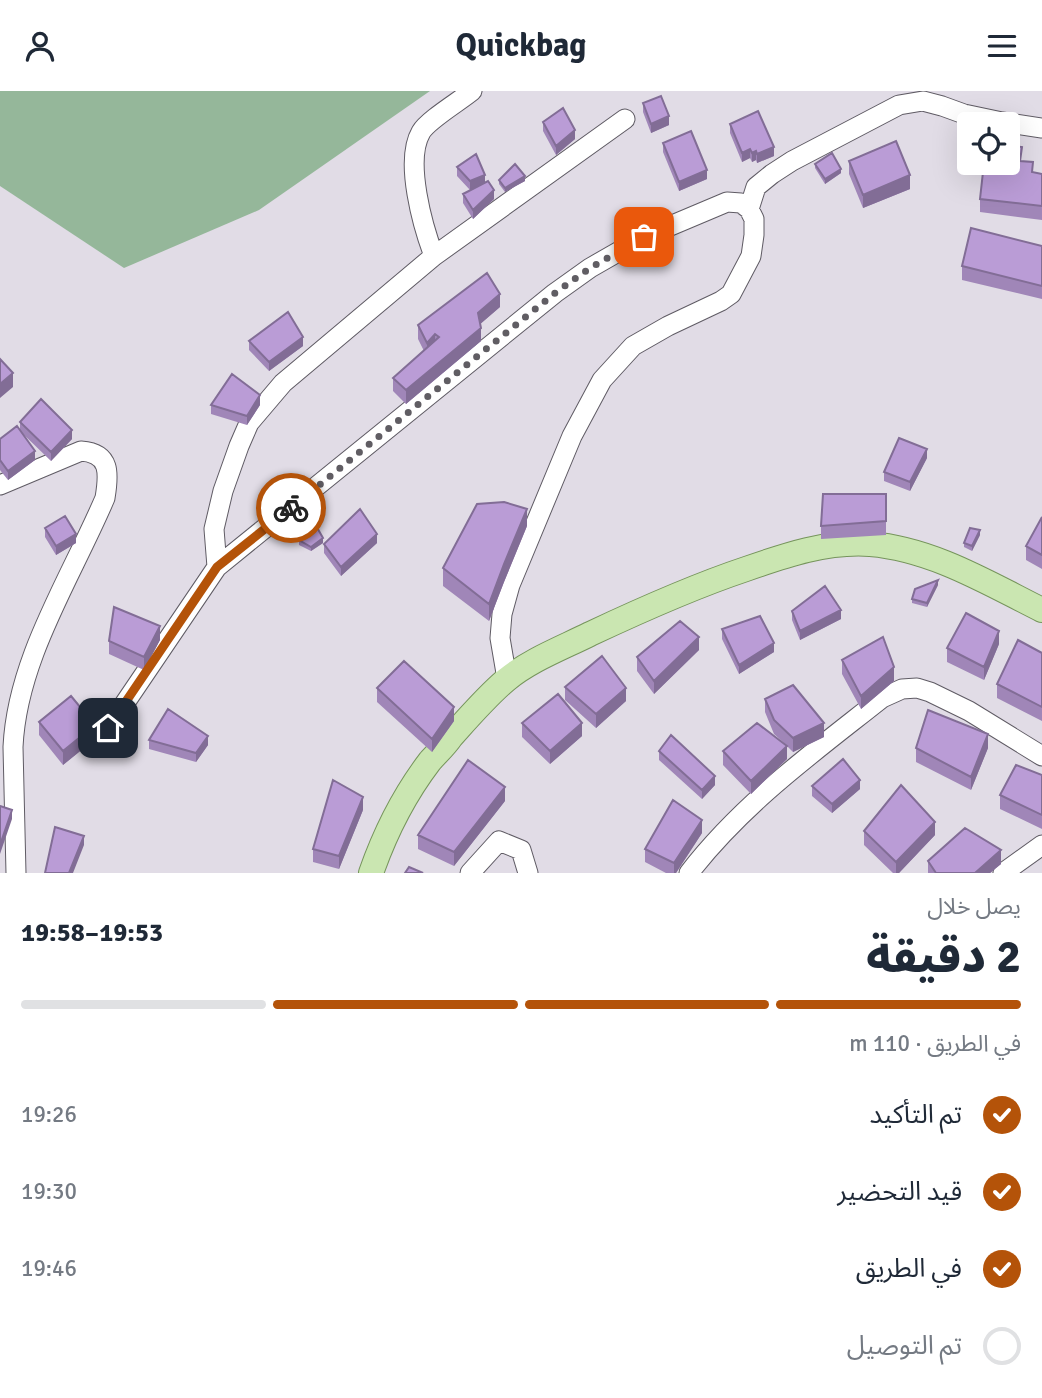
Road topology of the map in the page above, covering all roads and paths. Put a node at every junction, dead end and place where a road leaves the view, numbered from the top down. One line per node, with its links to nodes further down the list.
1 (472, 91): 5 (street)
2 (625, 119): 5 (street)
3 (1042, 128): 4 (street)
4 (749, 209): 7 (street); 9 (street)
5 (434, 256): 7 (street)
6 (0, 485): 13 (street)
7 (217, 567): 10 (street)
8 (1042, 610): 9 (main road)
9 (508, 679): 14 (main road)
10 (108, 728)
11 (1042, 756): 17 (street)
12 (1042, 845): 18 (street)
13 (16, 873)
14 (371, 873)
15 (470, 873): 16 (street)
16 (528, 873)
17 (689, 873)
18 (1003, 873)

